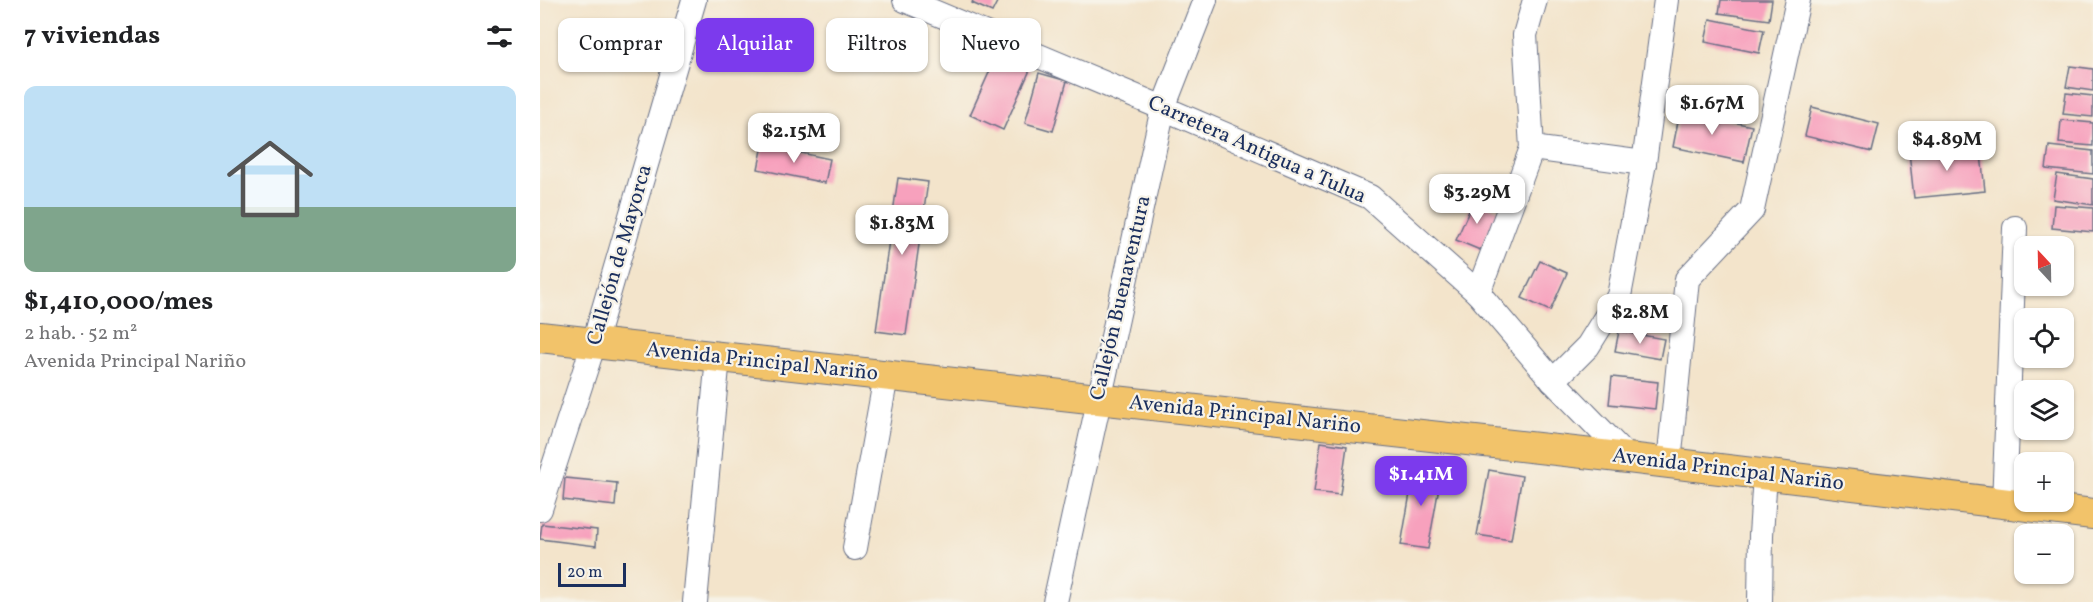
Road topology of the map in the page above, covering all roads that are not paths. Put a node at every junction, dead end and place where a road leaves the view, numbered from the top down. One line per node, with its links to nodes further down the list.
1 (694, 0): 13 (street, Callejón de Mayorca)
2 (905, 0): 7 (street, Carretera Antigua a Tulua)
3 (1205, 0): 7 (street, Callejón Buenaventura)
4 (1534, 0): 8 (street)
5 (1666, 0): 9 (street)
6 (1798, 0): 19 (street)
7 (1163, 108): 11 (street, Carretera Antigua a Tulua); 17 (street, Callejón Buenaventura)
8 (1532, 148): 9 (street); 11 (street)
9 (1644, 164): 16 (street)
10 (2015, 228): 21 (street)
11 (1478, 293): 16 (street, Carretera Antigua a Tulua)
12 (540, 337): 13 (main road, Avenida Principal Nariño)
13 (594, 344): 14 (main road, Avenida Principal Nariño); 22 (street, Callejón de Mayorca)
14 (718, 357): 15 (main road, Avenida Principal Nariño); 26 (street)
15 (886, 376): 17 (main road, Avenida Principal Nariño); 24 (street)
16 (1553, 381): 18 (street, Carretera Antigua a Tulua)
17 (1098, 399): 18 (main road, Avenida Principal Nariño); 25 (street, Callejón Buenaventura)
18 (1628, 458): 19 (main road, Avenida Principal Nariño)
19 (1669, 464): 20 (main road, Avenida Principal Nariño)
20 (1765, 475): 21 (main road, Avenida Principal Nariño); 27 (street)
21 (2004, 504): 23 (main road, Avenida Principal Nariño)
22 (540, 509)
23 (2093, 514)
24 (855, 548)
25 (1062, 599)
26 (695, 602)
27 (1761, 602)

